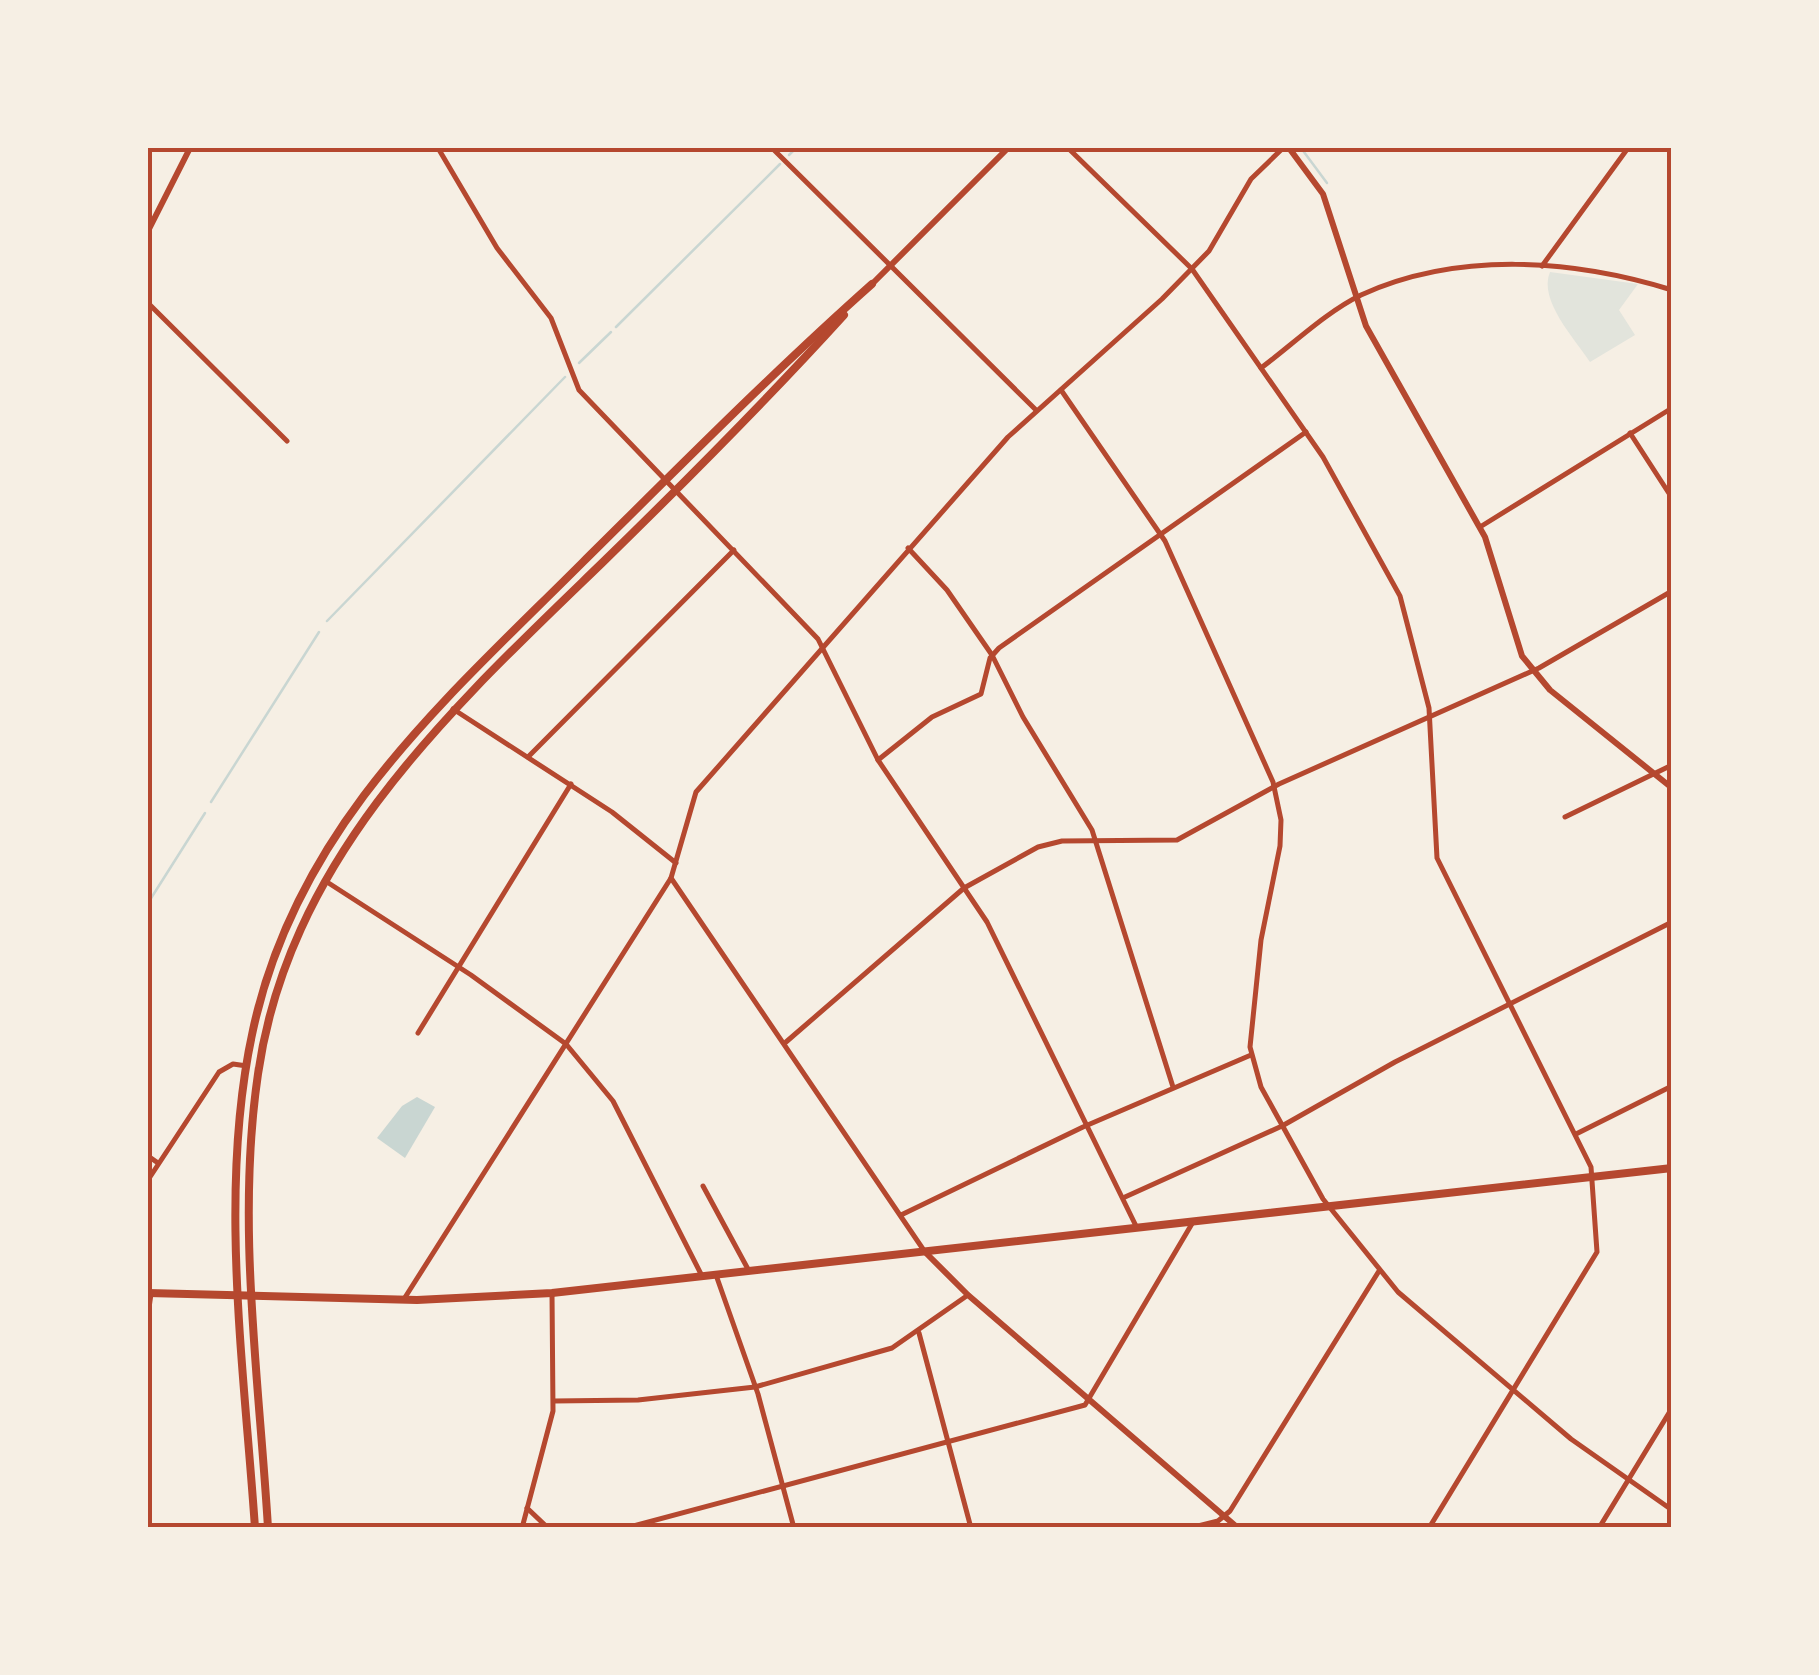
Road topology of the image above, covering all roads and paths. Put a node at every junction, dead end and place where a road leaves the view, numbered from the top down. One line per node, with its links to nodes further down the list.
1 (190, 148): 8 (main road)
2 (438, 148): 23 (street)
3 (772, 148): 9 (street)
4 (1008, 148): 9 (main road)
5 (1068, 148): 11 (street)
6 (1286, 148): 11 (street); 14 (main road)
7 (1628, 148): 10 (street)
8 (148, 231)
9 (891, 265): 12 (main road); 19 (street)
10 (1542, 266): 13 (street); 14 (street)
11 (1192, 269): 16 (street); 17 (street)
12 (872, 284): 23 (main road); 24 (main road)
13 (1672, 290)
14 (1356, 298): 16 (street); 26 (main road)
15 (148, 303): 22 (street)
16 (1261, 368): 20 (street)
17 (1060, 390): 19 (street); 27 (street)
18 (1672, 408): 21 (street)
19 (1036, 410): 28 (street)
20 (1306, 432): 27 (street); 35 (street)
21 (1630, 433): 25 (street); 26 (street)
22 (287, 441)
23 (666, 480): 24 (street); 56 (main road)
24 (676, 490): 29 (street); 34 (main road)
25 (1672, 498)
26 (1480, 527): 33 (main road)
27 (1161, 534): 32 (street); 41 (street)
28 (908, 548): 31 (street); 32 (street)
29 (734, 550): 31 (street); 36 (street)
30 (1672, 591): 33 (street)
31 (823, 646): 37 (street); 45 (street)
32 (992, 654): 37 (street); 44 (street)
33 (1532, 670): 35 (street); 39 (main road)
34 (452, 709): 36 (street); 47 (main road)
35 (1430, 716): 41 (street); 51 (street)
36 (528, 757): 40 (street)
37 (878, 760): 48 (street)
38 (1672, 765): 39 (street)
39 (1654, 772): 42 (main road); 43 (street)
40 (571, 784): 45 (street); 50 (street)
41 (1274, 788): 44 (street); 55 (street)
42 (1672, 788)
43 (1565, 817)
44 (1097, 841): 48 (street); 58 (street)
45 (676, 863): 46 (street)
46 (671, 878): 53 (street); 54 (street)
47 (324, 881): 50 (street); 82 (main road)
48 (964, 888): 53 (street); 59 (street)
49 (1672, 922): 51 (street)
50 (458, 966): 52 (street); 54 (street)
51 (1510, 1006): 60 (street); 61 (street)
52 (418, 1032)
53 (786, 1042): 70 (street)
54 (566, 1044): 77 (street); 83 (street)
55 (1251, 1055): 58 (street); 60 (street)
56 (246, 1066): 63 (street); 81 (main road)
57 (1672, 1086): 61 (street)
58 (1173, 1087): 59 (street)
59 (1089, 1126): 68 (street); 70 (street)
60 (1282, 1126): 68 (street); 69 (street)
61 (1574, 1135): 65 (street)
62 (148, 1156): 63 (street)
63 (158, 1163): 66 (street)
64 (1672, 1168): 65 (main road)
65 (1592, 1176): 69 (main road); 87 (street)
66 (148, 1180)
67 (703, 1186): 74 (street)
68 (1124, 1197): 72 (street)
69 (1328, 1207): 71 (main road); 75 (street)
70 (901, 1216): 73 (street)
71 (1193, 1222): 72 (main road); 88 (street)
72 (1137, 1228): 73 (main road)
73 (925, 1252): 74 (main road); 80 (main road)
74 (749, 1271): 76 (main road)
75 (1379, 1271): 87 (street); 96 (street)
76 (716, 1275): 77 (main road); 86 (street)
77 (702, 1276): 79 (main road)
78 (150, 1293): 81 (main road); 84 (street)
79 (552, 1293): 83 (main road); 89 (street)
80 (968, 1294): 85 (street); 88 (main road)
81 (241, 1296): 82 (main road); 97 (main road)
82 (253, 1296): 83 (main road); 98 (main road)
83 (404, 1299)
84 (148, 1315)
85 (919, 1333): 86 (street); 91 (street)
86 (755, 1386): 89 (street); 93 (street)
87 (1514, 1388): 92 (street); 106 (street)
88 (1089, 1400): 91 (street); 96 (main road)
89 (554, 1401): 94 (street)
90 (1672, 1408): 92 (street)
91 (948, 1440): 93 (street); 103 (street)
92 (1628, 1480): 95 (street); 107 (street)
93 (783, 1487): 101 (street); 102 (street)
94 (527, 1508): 99 (street); 100 (street)
95 (1672, 1510)
96 (1225, 1517): 104 (street); 105 (main road)
97 (254, 1528)
98 (268, 1528)
99 (522, 1528)
100 (548, 1528)
101 (626, 1528)
102 (794, 1528)
103 (971, 1528)
104 (1190, 1528)
105 (1238, 1528)
106 (1430, 1528)
107 (1599, 1528)

